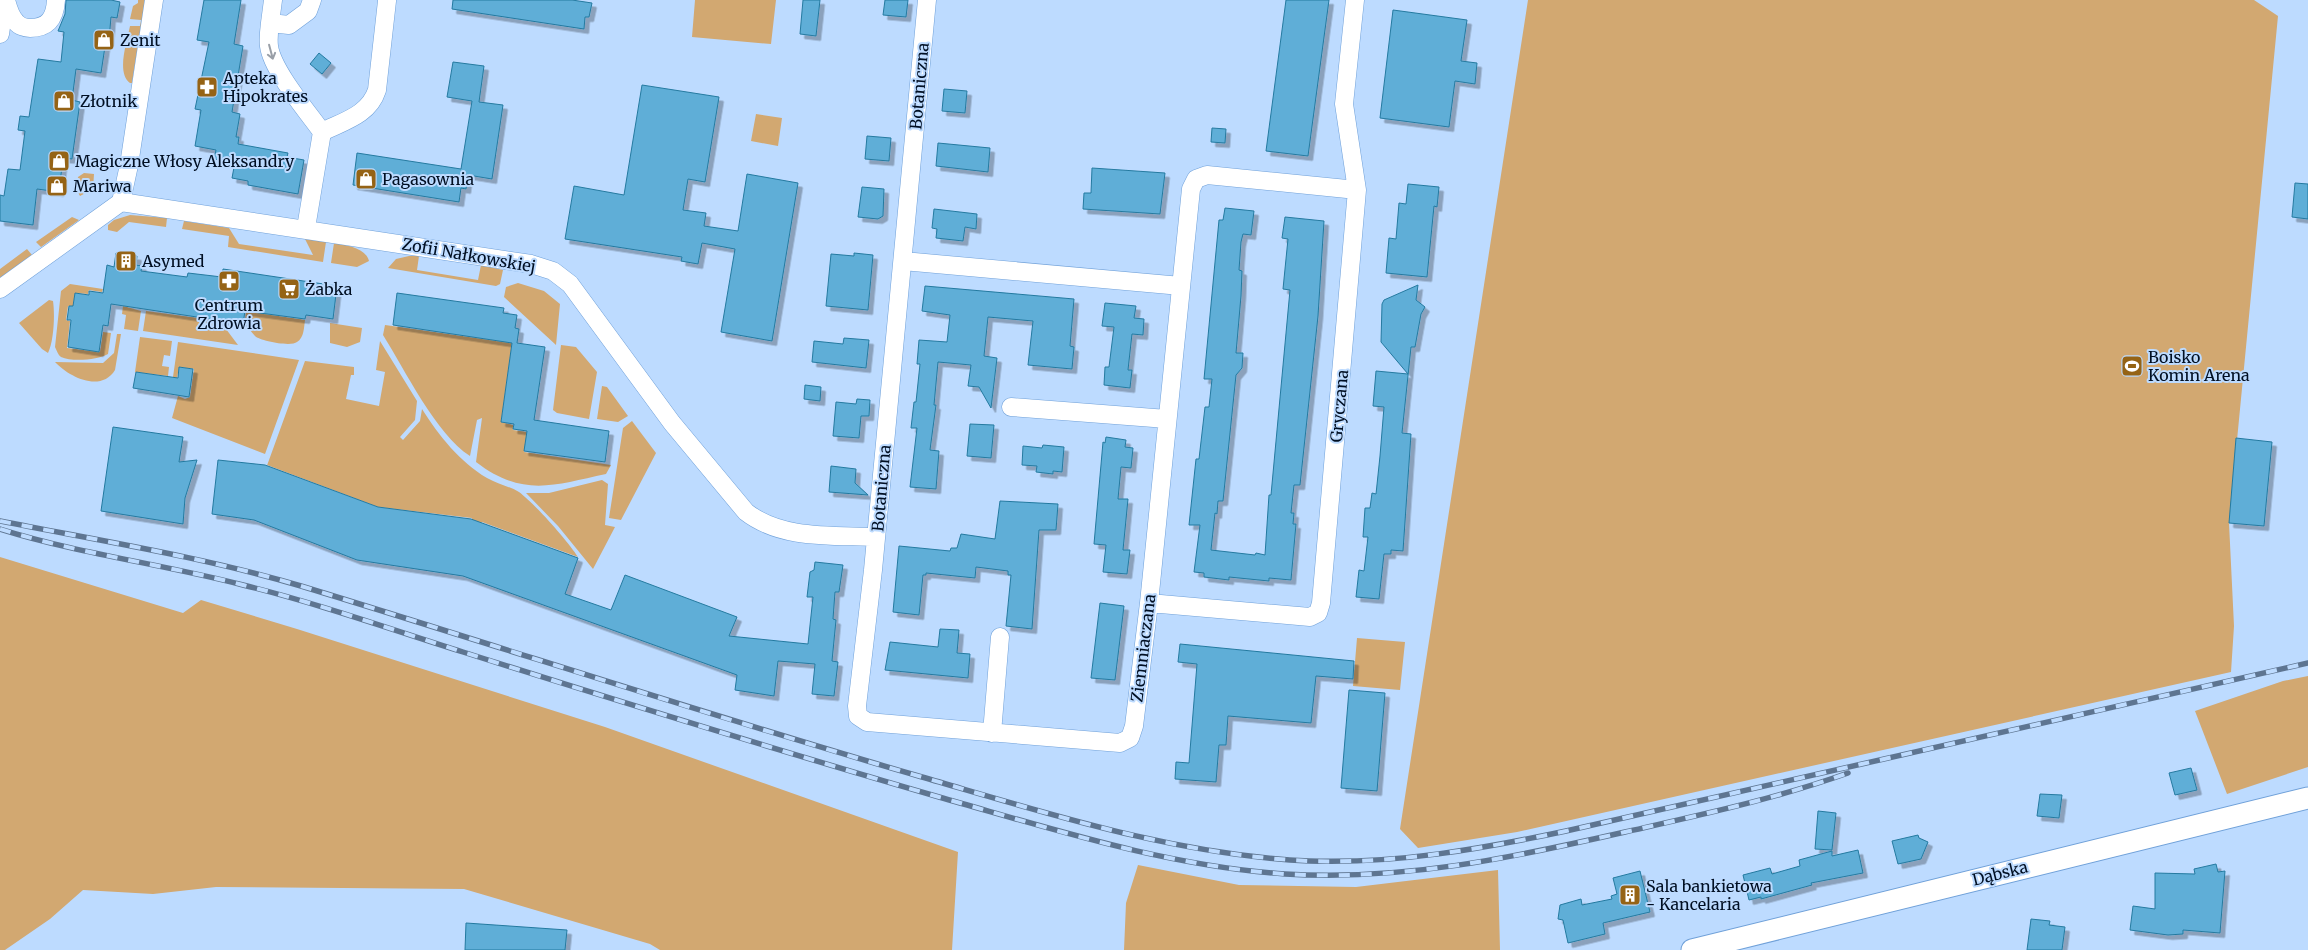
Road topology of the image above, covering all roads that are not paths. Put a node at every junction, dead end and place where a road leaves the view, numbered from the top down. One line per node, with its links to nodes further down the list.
1 (6, 0): 2 (street); 10 (street)
2 (56, 0)
3 (154, 0): 13 (street)
4 (272, 0): 9 (street)
5 (312, 0): 9 (street)
6 (927, 0): 15 (street, Botaniczna)
7 (1356, 0): 12 (street)
8 (387, 1): 11 (street)
9 (270, 23): 11 (street, one-way to 11)
10 (0, 34)
11 (322, 132): 14 (street)
12 (1357, 190): 16 (street, Ziemniaczana); 21 (street, Gryczana)
13 (121, 202): 14 (street, Zofii Nałkowskiej); 17 (street)
14 (306, 228): 20 (street, Zofii Nałkowskiej)
15 (903, 261): 16 (street); 20 (street, Botaniczna)
16 (1181, 286): 19 (street, Ziemniaczana)
17 (0, 289)
18 (1012, 407): 19 (street)
19 (1167, 419): 21 (street, Ziemniaczana)
20 (876, 537): 23 (street, Botaniczna)
21 (1149, 603): 24 (street, Ziemniaczana)
22 (1000, 637): 24 (street)
23 (858, 716): 24 (street, Ziemniaczana)
24 (992, 733)
25 (2308, 798): 26 (street, Dąbska)
26 (1692, 950)

